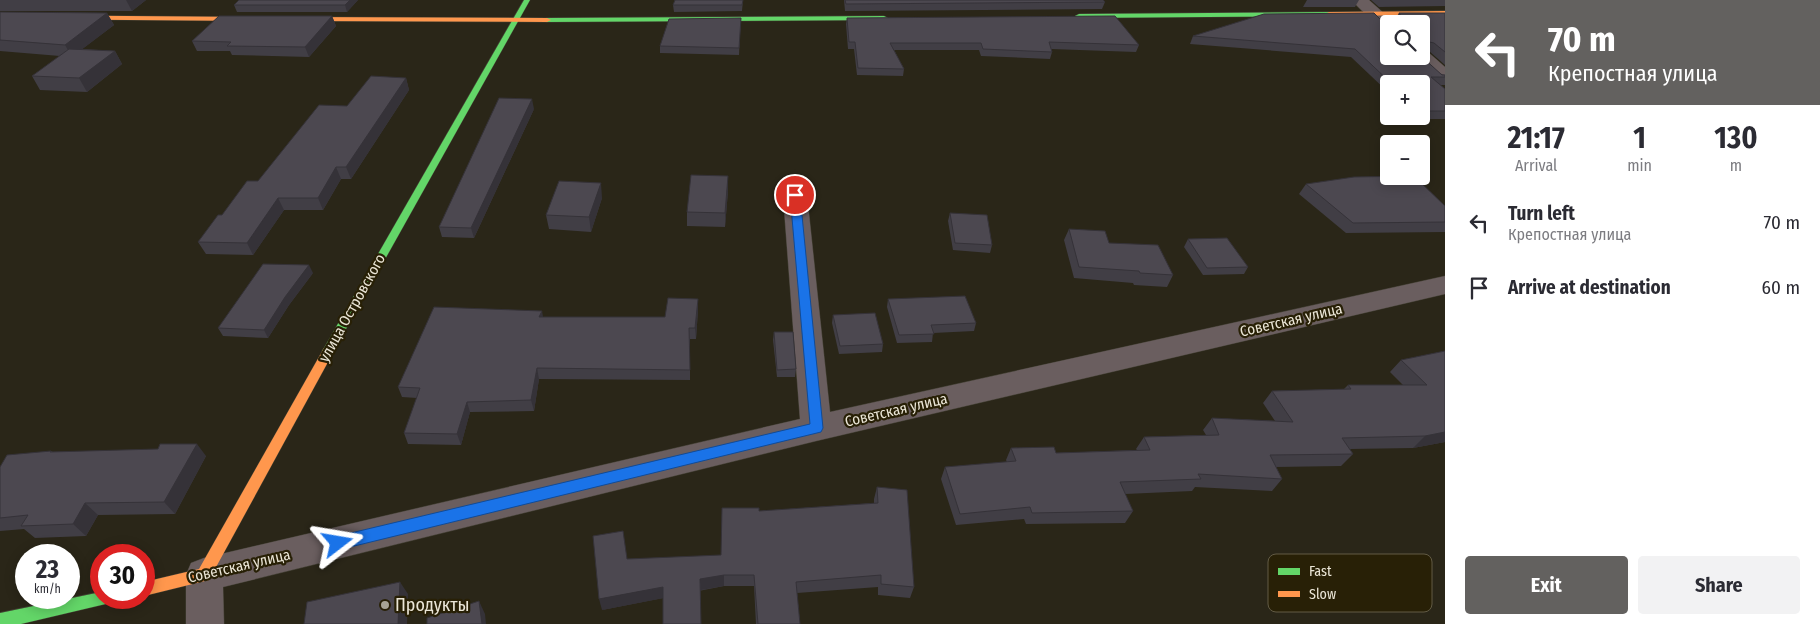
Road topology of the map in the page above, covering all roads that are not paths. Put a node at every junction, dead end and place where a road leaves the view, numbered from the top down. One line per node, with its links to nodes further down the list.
1 (527, 0): 11 (street, улица Островского)
2 (1358, 0): 4 (street)
3 (1445, 13): 4 (street)
4 (1374, 14): 5 (street); 10 (street)
5 (1065, 16)
6 (0, 17): 8 (street)
7 (895, 18): 11 (street)
8 (268, 19)
9 (288, 19): 11 (street)
10 (1380, 19)
11 (516, 20): 17 (street, улица Островского)
12 (1430, 64): 13 (street)
13 (1445, 77)
14 (795, 195): 16 (street)
15 (1445, 285): 16 (street, Советская улица)
16 (816, 428): 17 (street, Советская улица)
17 (204, 575): 18 (street, Советская улица); 21 (street)
18 (155, 586)
19 (90, 601): 20 (street)
20 (0, 621)
21 (205, 624)

